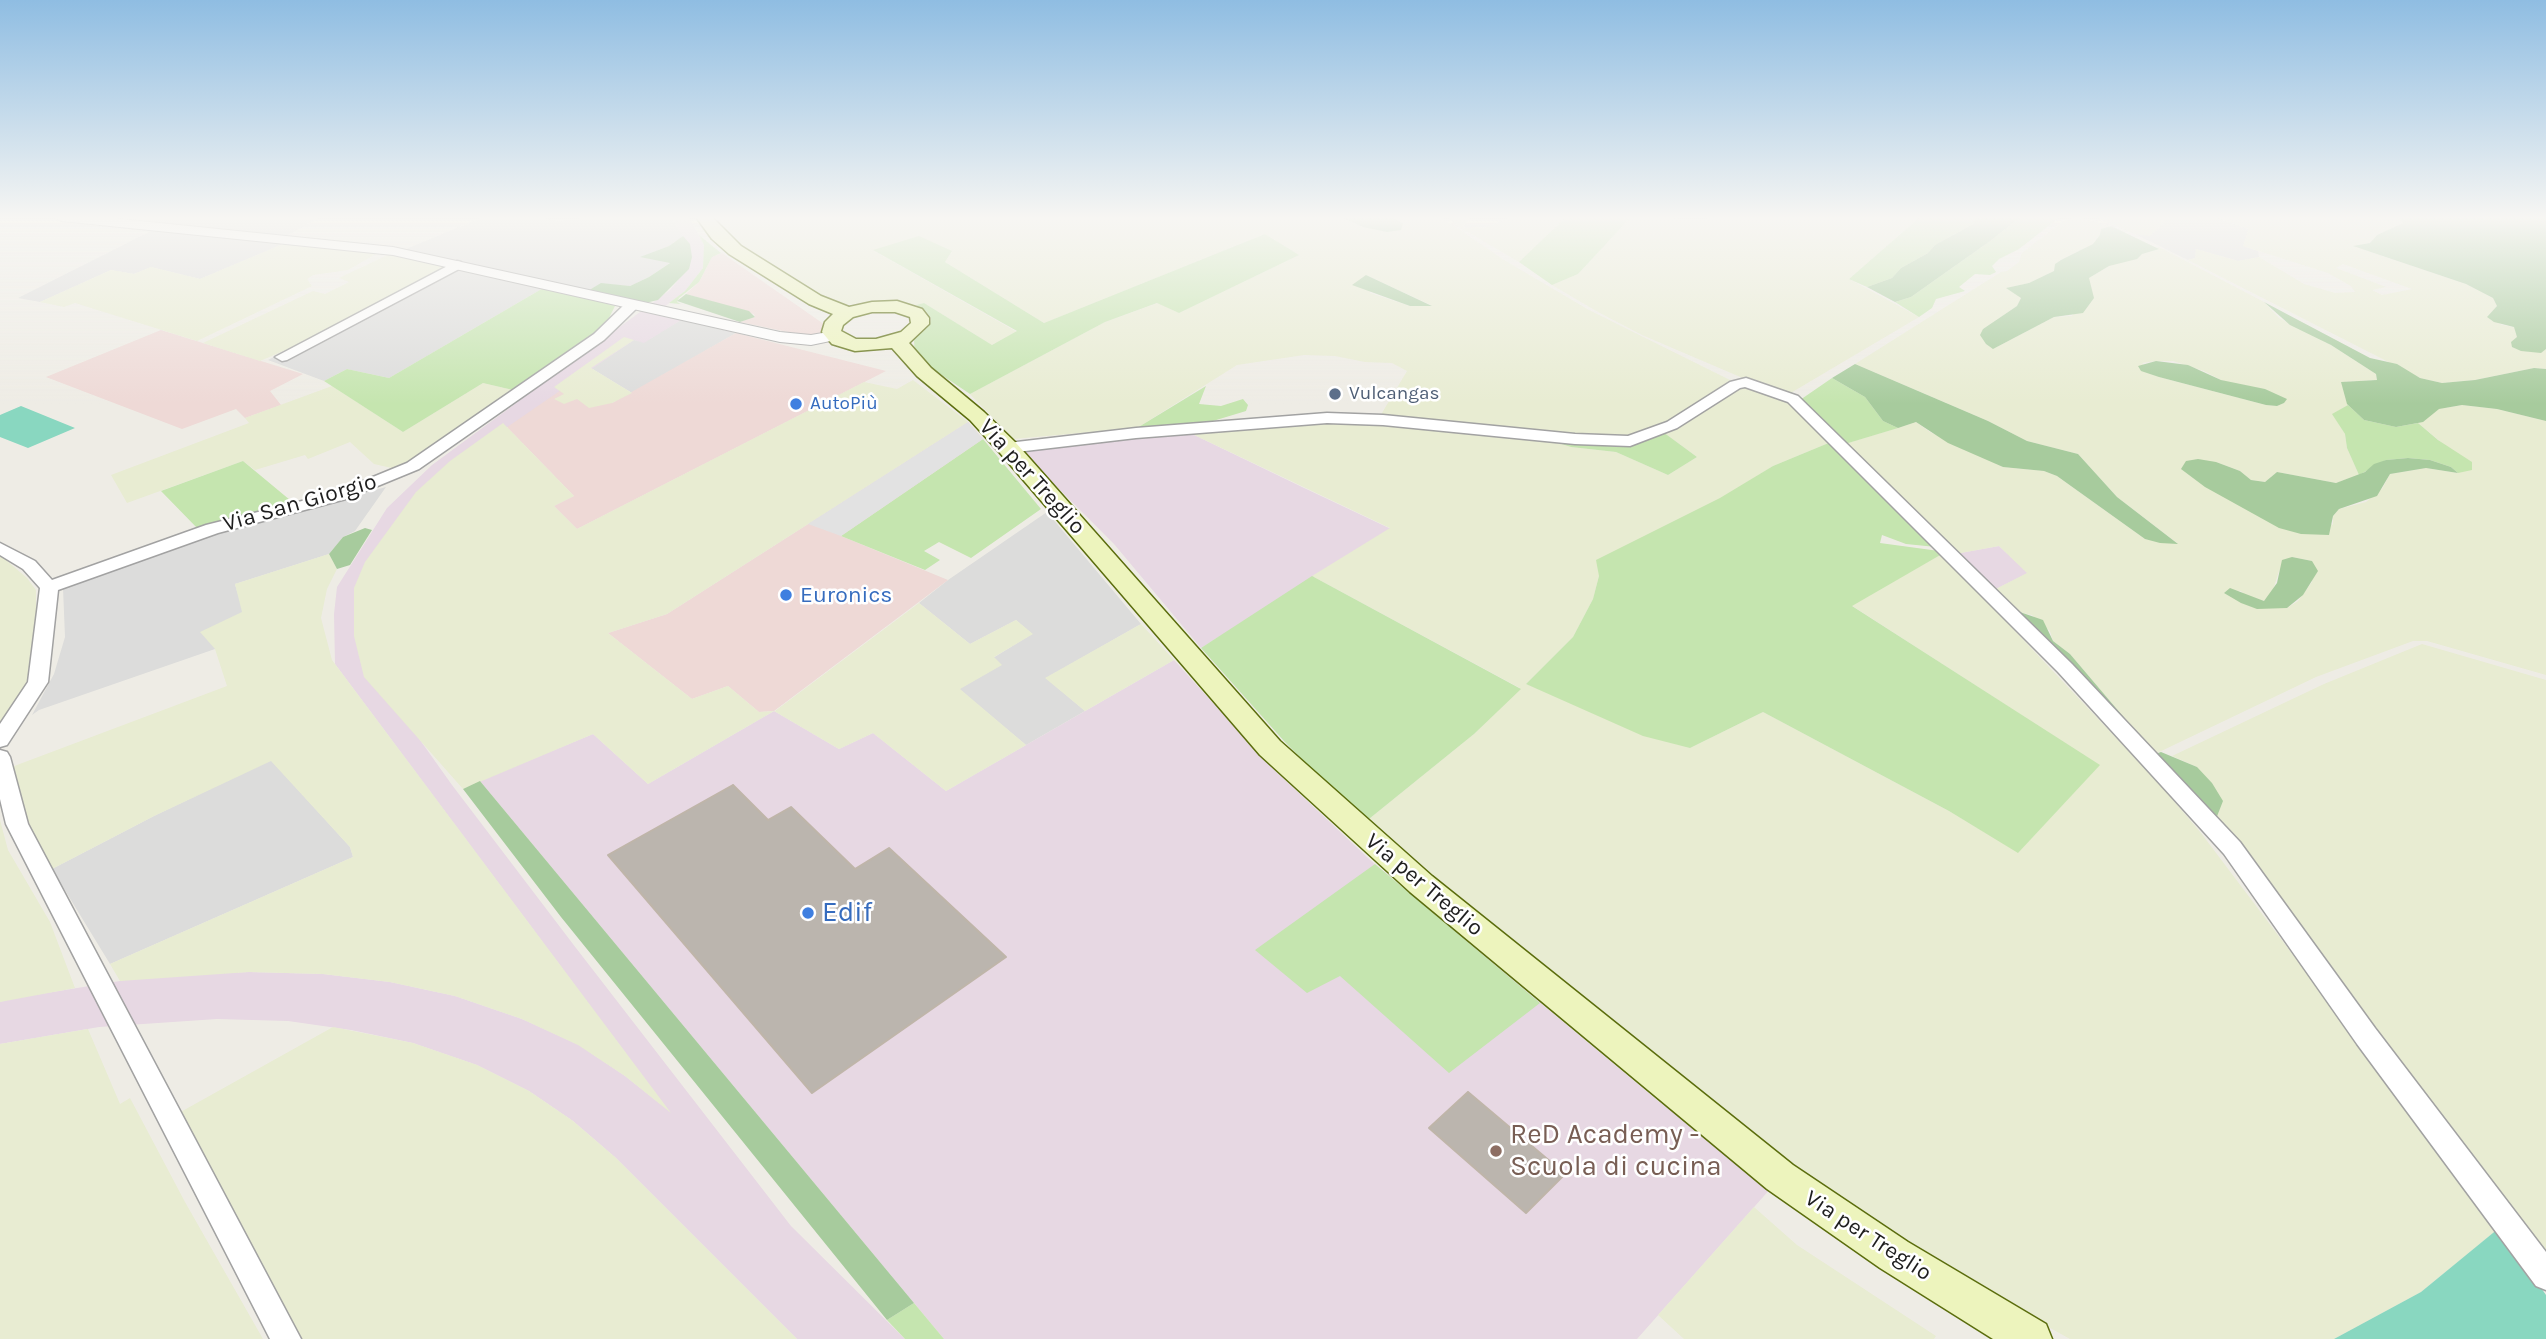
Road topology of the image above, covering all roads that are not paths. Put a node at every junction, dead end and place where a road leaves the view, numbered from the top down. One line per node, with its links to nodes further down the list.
1 (429, 279): 8 (street)
2 (522, 279): 4 (street)
3 (782, 279): 5 (main road)
4 (632, 304): 6 (street); 11 (street, Via San Giorgio)
5 (847, 313): 6 (main road); 7 (main road)
6 (834, 337): 7 (main road)
7 (897, 341): 9 (main road, Via per Treglio)
8 (282, 357)
9 (1008, 448): 14 (street); 16 (main road, Via per Treglio)
10 (0, 548): 11 (street)
11 (48, 587): 12 (street)
12 (0, 740)
13 (0, 757): 15 (street)
14 (2546, 1276)
15 (286, 1339)
16 (2031, 1339)

